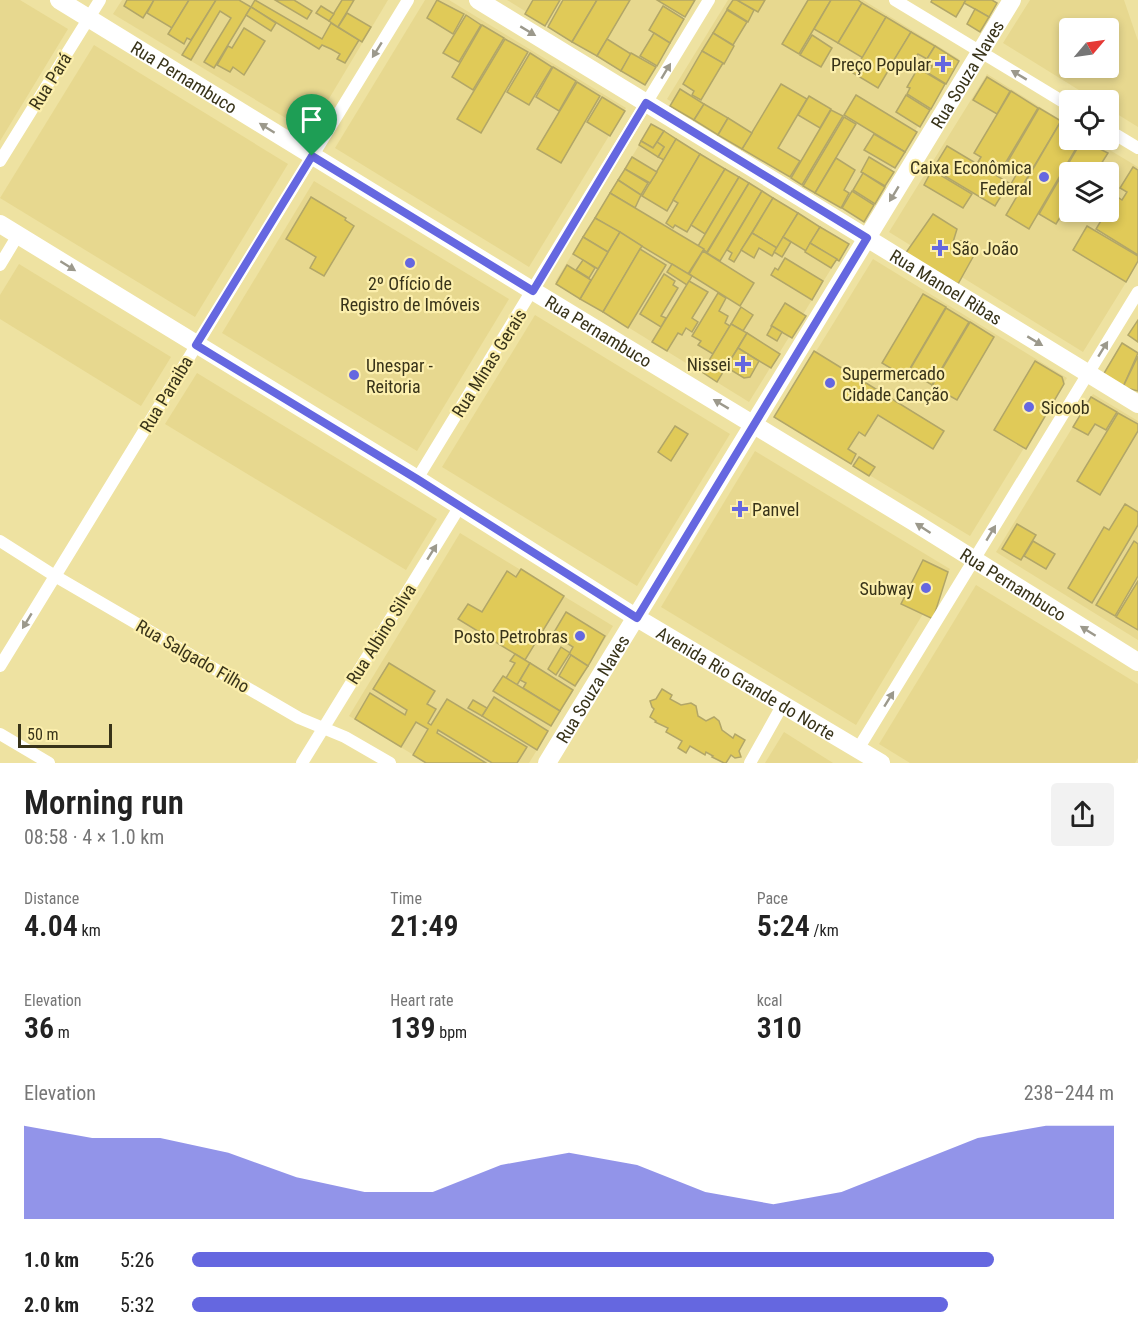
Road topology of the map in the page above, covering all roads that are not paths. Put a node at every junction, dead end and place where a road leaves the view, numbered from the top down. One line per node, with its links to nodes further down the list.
1 (59, 0): 8 (street, Rua Pernambuco)
2 (100, 0): 8 (street, Rua Pará)
3 (408, 0): 14 (street, Rua Paraiba, one-way to 14)
4 (478, 0): 11 (street, Rua Manoel Ribas, one-way to 11)
5 (709, 0): 11 (street, Rua Minas Gerais, one-way to 5)
6 (896, 0): 9 (street)
7 (1012, 0): 9 (street, Rua Souza Naves)
8 (89, 18): 14 (street, Rua Pernambuco, one-way to 8); 15 (street, Rua Pará)
9 (981, 52): 10 (street, one-way to 9); 18 (street, Rua Souza Naves, one-way to 18)
10 (1059, 99)
11 (646, 103): 18 (street, Rua Manoel Ribas); 20 (street, Rua Minas Gerais)
12 (1119, 137): 13 (street)
13 (1138, 148)
14 (312, 156): 20 (street, Rua Pernambuco); 22 (street, Rua Paraiba)
15 (0, 162)
16 (0, 224): 17 (street, Avenida Rio Grande do Norte)
17 (18, 235): 19 (street); 22 (street, Avenida Rio Grande do Norte, one-way to 22)
18 (867, 238): 23 (street, Rua Manoel Ribas, one-way to 23); 25 (street, Rua Souza Naves)
19 (0, 265)
20 (533, 291): 25 (street, Rua Pernambuco, one-way to 20); 26 (street, Rua Minas Gerais)
21 (1138, 292): 23 (street, one-way to 21)
22 (196, 345): 26 (street, Avenida Rio Grande do Norte); 30 (street, Rua Paraiba)
23 (1088, 373): 24 (street, Rua Manoel Ribas); 29 (street, one-way to 23)
24 (1138, 404)
25 (753, 424): 29 (street, Rua Pernambuco, one-way to 25); 31 (street, Rua Souza Naves)
26 (417, 479): 27 (street, Avenida Rio Grande do Norte)
27 (460, 506): 31 (street, Avenida Rio Grande do Norte); 35 (street, Rua Albino Silva, one-way to 27)
28 (0, 541): 30 (street, Rua Salgado Filho)
29 (974, 561): 32 (street, Rua Pernambuco, one-way to 29); 37 (street, one-way to 29)
30 (55, 576): 33 (street, Rua Paraiba, one-way to 33); 35 (street, Rua Salgado Filho)
31 (637, 618): 34 (street, Avenida Rio Grande do Norte); 41 (street, Rua Souza Naves)
32 (1138, 662)
33 (0, 666)
34 (783, 704): 37 (street, Avenida Rio Grande do Norte); 42 (street)
35 (322, 728): 39 (street, Rua Albino Silva); 40 (street, Rua Salgado Filho)
36 (0, 734): 38 (street)
37 (858, 749): 43 (street, Avenida Rio Grande do Norte)
38 (49, 763)
39 (302, 763)
40 (390, 763)
41 (548, 763)
42 (750, 763)
43 (881, 763)

